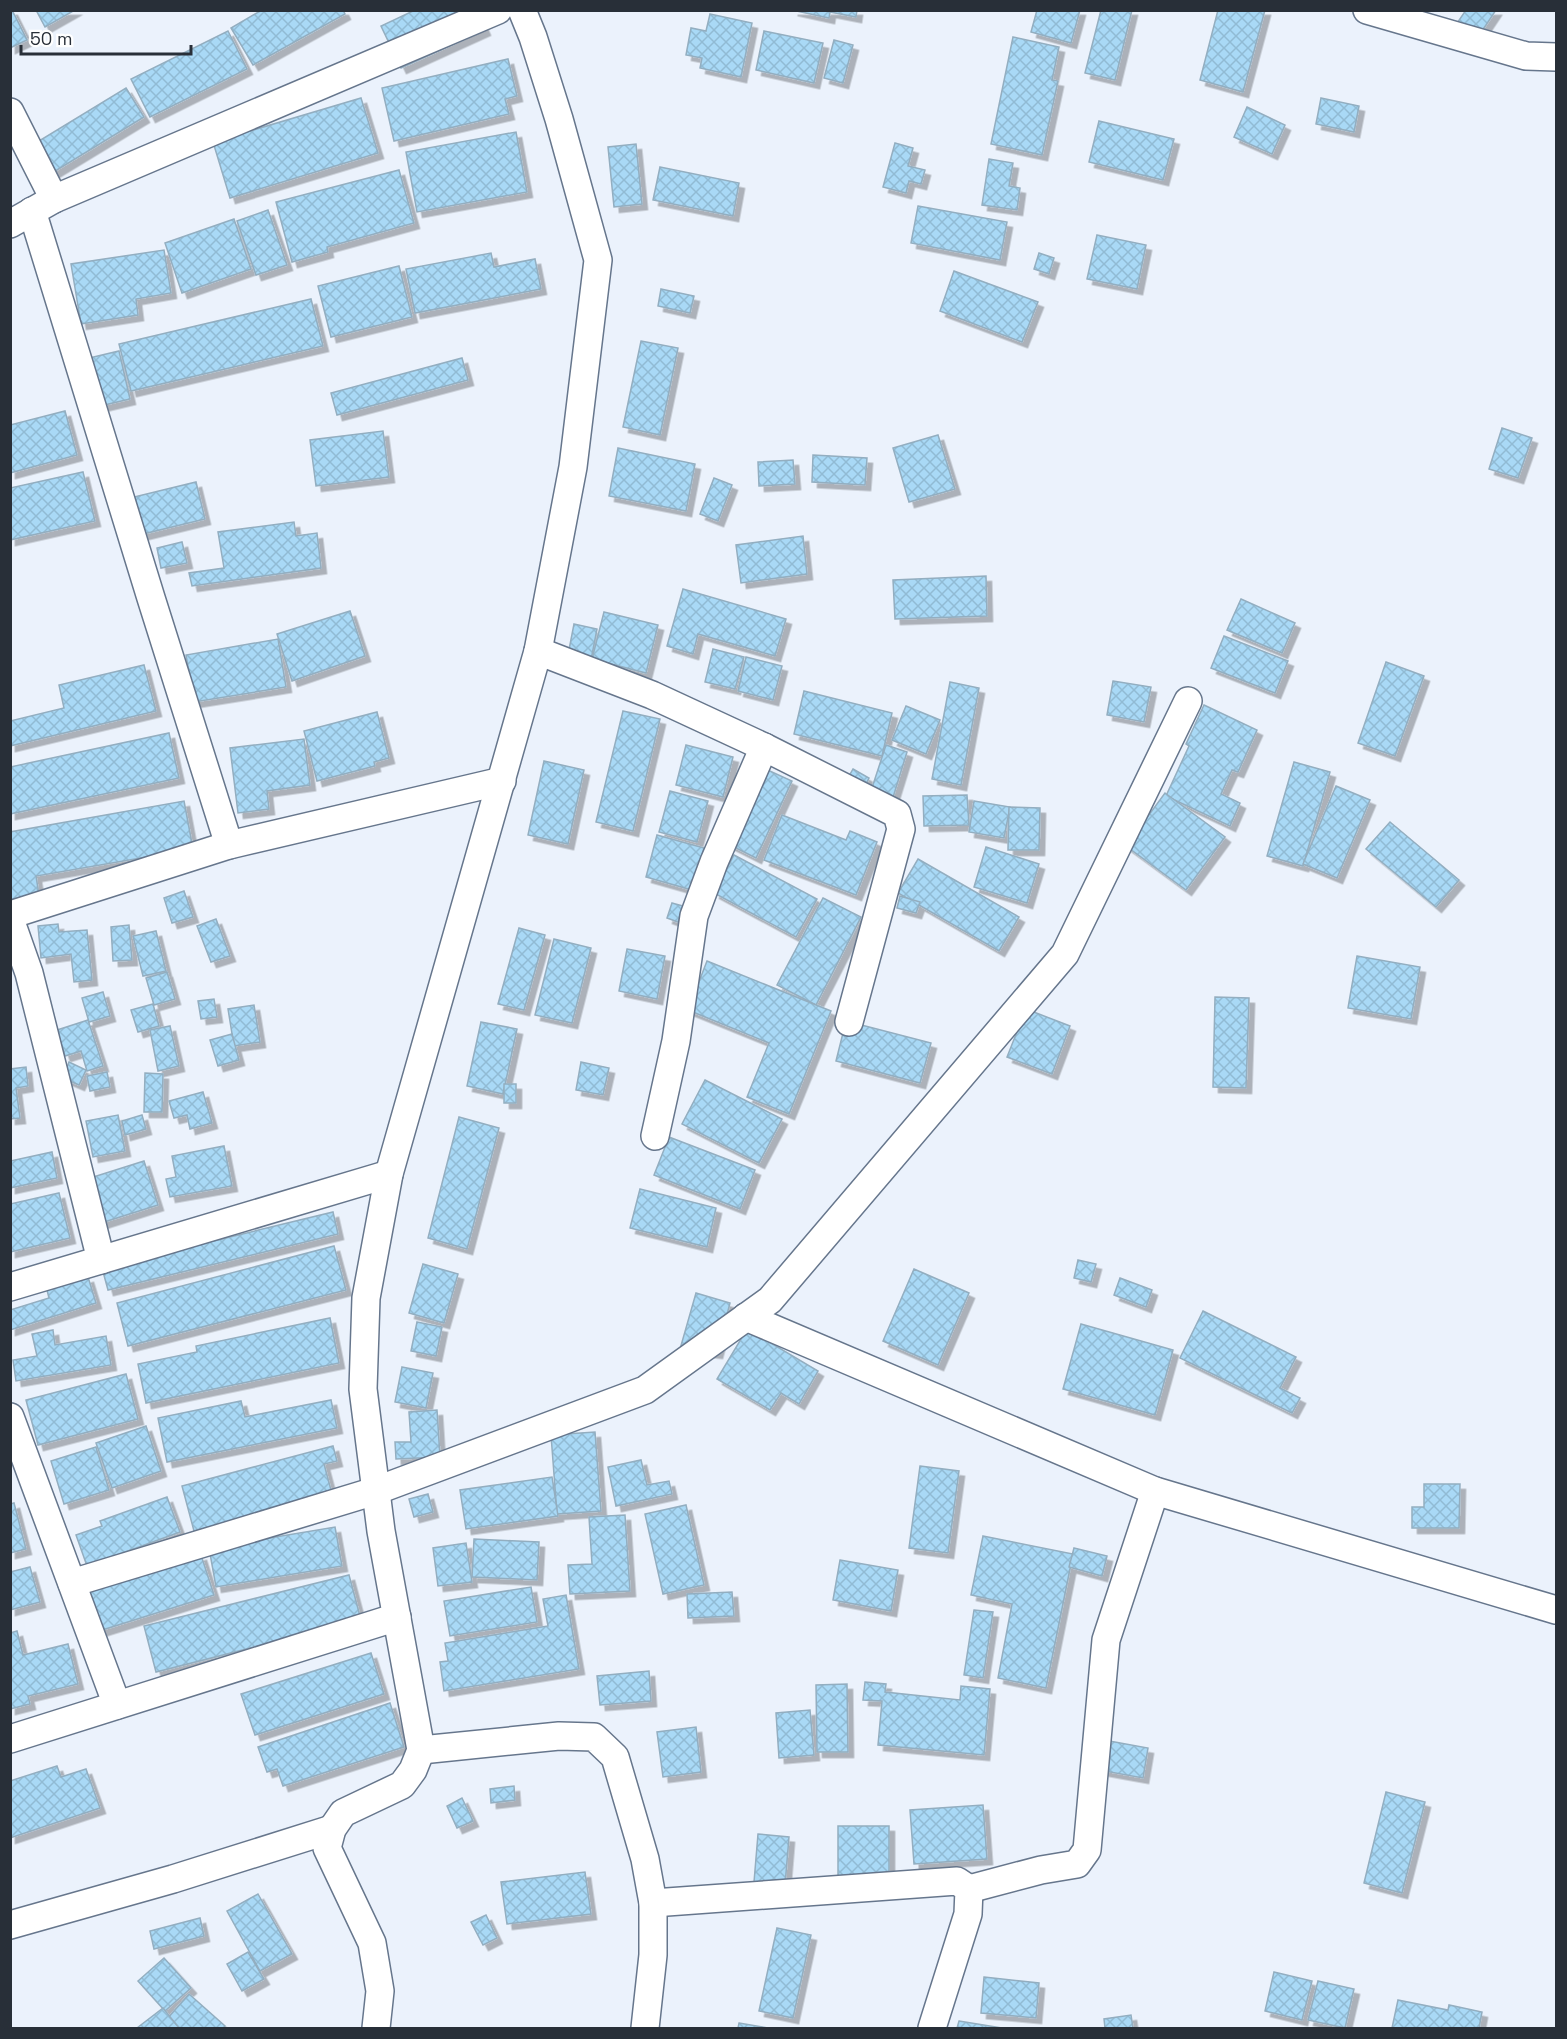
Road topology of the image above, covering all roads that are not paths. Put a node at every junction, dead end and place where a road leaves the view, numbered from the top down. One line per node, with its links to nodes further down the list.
1 (498, 10): 6 (street)
2 (522, 10): 7 (street)
3 (1367, 10): 4 (street)
4 (1557, 57)
5 (10, 112): 6 (street)
6 (32, 212): 11 (street)
7 (538, 651): 9 (street); 10 (street)
8 (1188, 701): 18 (street)
9 (764, 747): 13 (street); 14 (street)
10 (502, 781): 11 (street); 15 (street)
11 (229, 845): 12 (street)
12 (10, 917): 16 (street)
13 (849, 1022)
14 (655, 1136)
15 (389, 1174): 16 (street); 20 (street)
16 (101, 1260): 17 (street)
17 (10, 1287)
18 (746, 1317): 20 (street); 21 (street)
19 (10, 1417): 22 (street)
20 (375, 1491): 22 (street); 24 (street)
21 (1155, 1491): 23 (street); 29 (street)
22 (72, 1583): 25 (street)
23 (1557, 1610)
24 (397, 1617): 25 (street); 27 (street)
25 (117, 1705): 26 (street)
26 (10, 1739)
27 (421, 1750): 28 (street); 30 (street)
28 (332, 1829): 31 (street); 32 (street)
29 (969, 1889): 30 (street); 34 (street)
30 (653, 1903): 33 (street)
31 (10, 1925)
32 (376, 2028)
33 (645, 2028)
34 (932, 2028)

